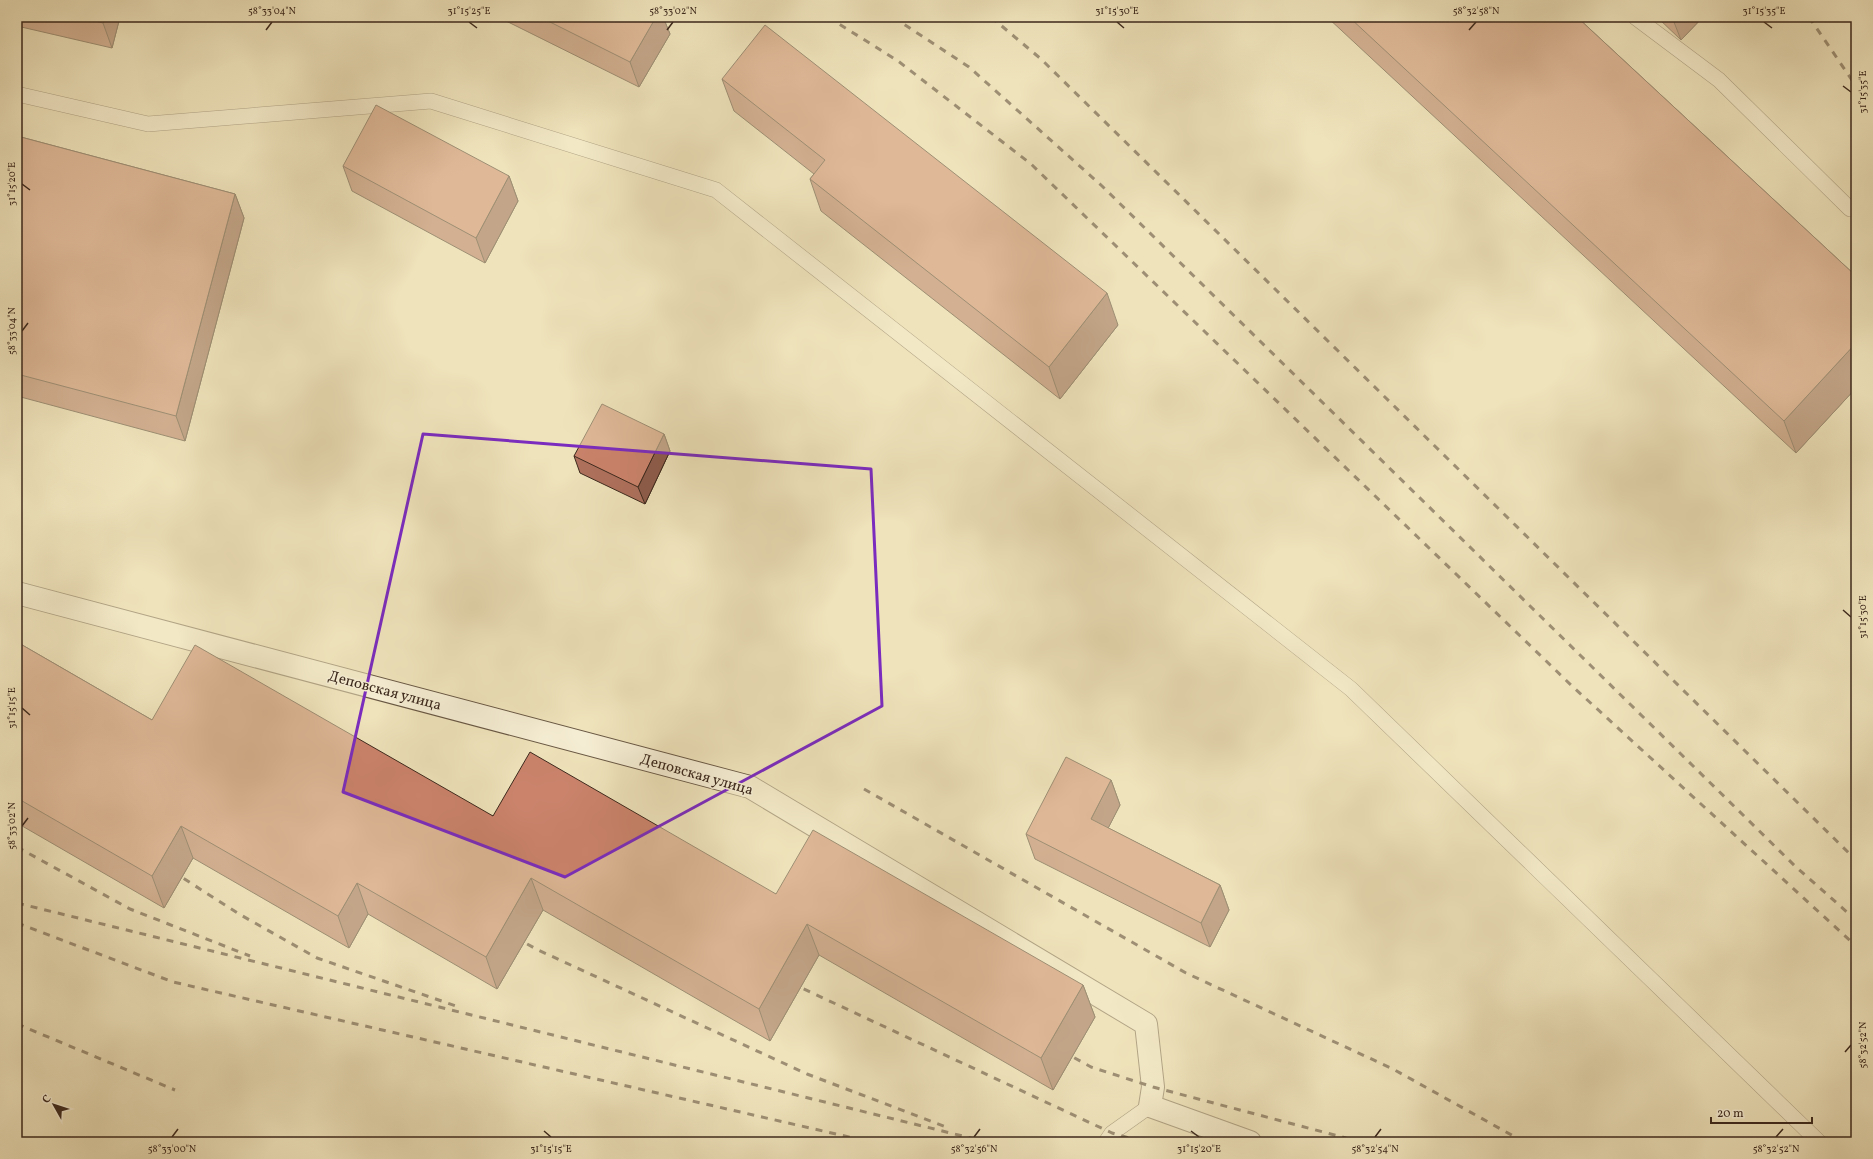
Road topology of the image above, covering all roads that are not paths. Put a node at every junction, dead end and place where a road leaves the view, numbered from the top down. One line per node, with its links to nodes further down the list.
1 (1635, 17): 3 (lane)
2 (17, 94): 8 (lane)
3 (1850, 209)
4 (17, 593): 5 (street, Деповская улица)
5 (1150, 1106): 6 (lane); 7 (street)
6 (1106, 1142)
7 (1250, 1142)
8 (1819, 1142)

